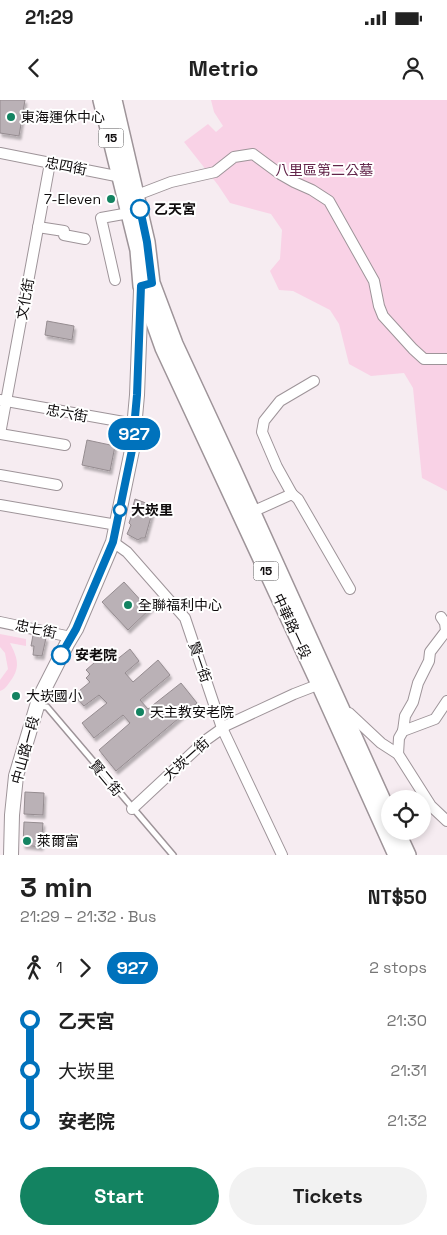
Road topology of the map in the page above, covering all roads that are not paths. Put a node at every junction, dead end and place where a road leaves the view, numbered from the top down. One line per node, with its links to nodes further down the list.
1 (102, 100): 5 (main road, 15)
2 (114, 100): 5 (main road, 15)
3 (0, 153): 4 (street, 忠四街)
4 (50, 163): 5 (street, 忠四街); 8 (street, 文化街)
5 (126, 176): 6 (main road, 15); 7 (main road, 15)
6 (137, 195): 11 (main road, 15); 12 (street)
7 (129, 214): 10 (street); 11 (main road, 15)
8 (38, 227): 9 (street); 14 (street, 文化街)
9 (85, 240)
10 (115, 280)
11 (147, 284): 15 (main road, 中山路一段); 22 (main road, 中華路一段 / 15); 29 (main road, 中華路一段 / 15)
12 (447, 359)
13 (314, 381): 20 (street)
14 (3, 401): 15 (street, 忠六街); 16 (street, 文化街)
15 (134, 424): 23 (main road, 中山路一段)
16 (0, 434): 17 (street)
17 (65, 445)
18 (0, 475): 19 (street)
19 (57, 485)
20 (292, 494): 22 (street); 25 (street)
21 (0, 504): 23 (street)
22 (252, 512): 29 (main road, 中華路一段 / 15)
23 (117, 525): 24 (main road, 中山路一段)
24 (113, 542): 28 (main road, 中山路一段); 33 (street, 賢一街)
25 (350, 589)
26 (441, 617): 34 (street)
27 (0, 622): 28 (street, 忠七街)
28 (71, 637): 31 (main road, 中山路一段)
29 (324, 682): 32 (main road, 中華路一段 / 15); 33 (street, 大崁一街)
30 (447, 701): 34 (street)
31 (37, 706): 37 (lane, 賢二街); 40 (main road, 中山路一段)
32 (339, 716): 35 (street); 36 (main road, 中華路一段 / 15); 43 (main road, 中華路一段 / 15)
33 (222, 728): 37 (street, 大崁一街); 42 (street, 賢一街)
34 (403, 731): 35 (street)
35 (398, 754): 38 (street)
36 (381, 798)
37 (132, 808): 41 (lane, 賢二街)
38 (447, 821)
39 (401, 840): 44 (main road)
40 (11, 855)
41 (173, 855)
42 (282, 855)
43 (396, 855)
44 (408, 855)

